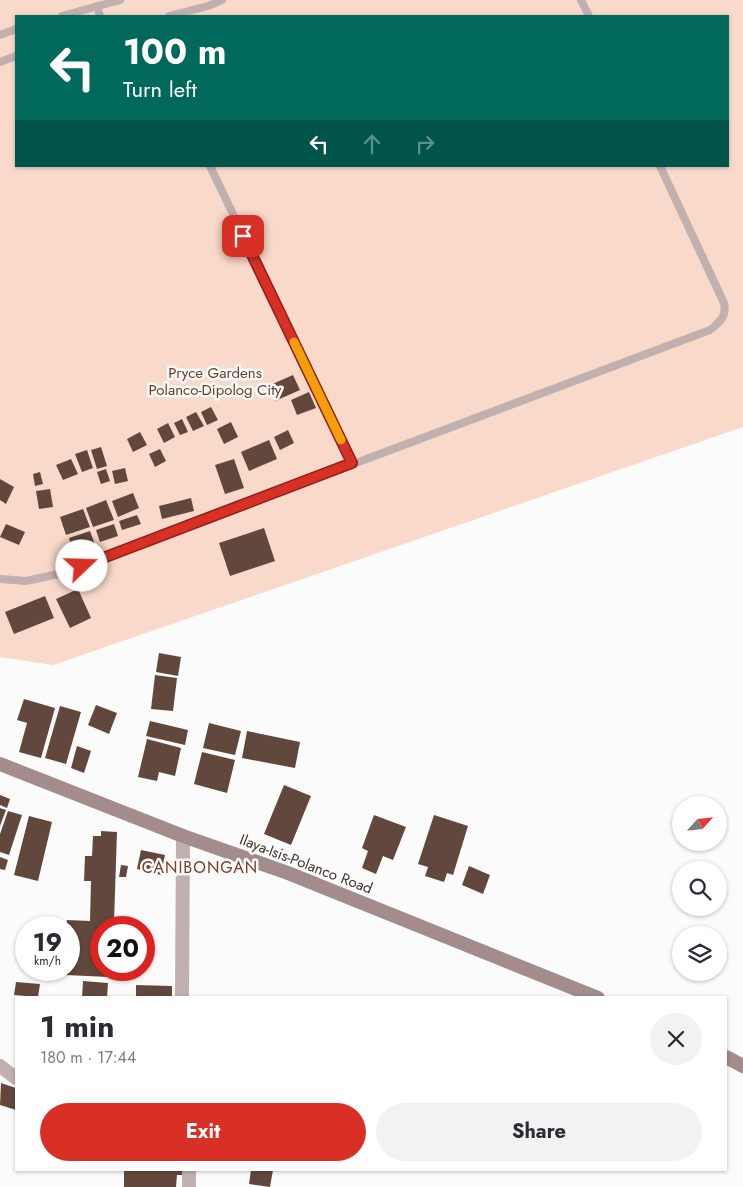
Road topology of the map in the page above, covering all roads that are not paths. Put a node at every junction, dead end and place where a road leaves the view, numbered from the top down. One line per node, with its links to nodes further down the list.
1 (120, 0): 4 (lane)
2 (222, 0): 7 (lane)
3 (581, 0): 8 (lane)
4 (96, 6): 5 (lane); 6 (lane)
5 (65, 15)
6 (100, 15)
7 (173, 15)
8 (588, 15)
9 (15, 29): 10 (lane)
10 (0, 35)
11 (15, 56): 12 (lane)
12 (0, 62)
13 (210, 167): 15 (lane)
14 (660, 167): 15 (lane)
15 (352, 463): 16 (lane)
16 (0, 579)
17 (0, 764): 18 (main road, Ilaya-Isis-Polanco Road)
18 (183, 836): 19 (street); 20 (main road, Ilaya-Isis-Polanco Road)
19 (182, 996)
20 (593, 996)
21 (727, 1058): 23 (main road)
22 (0, 1066): 24 (street)
23 (743, 1066)
24 (15, 1077)
25 (188, 1171): 26 (street)
26 (189, 1187)

